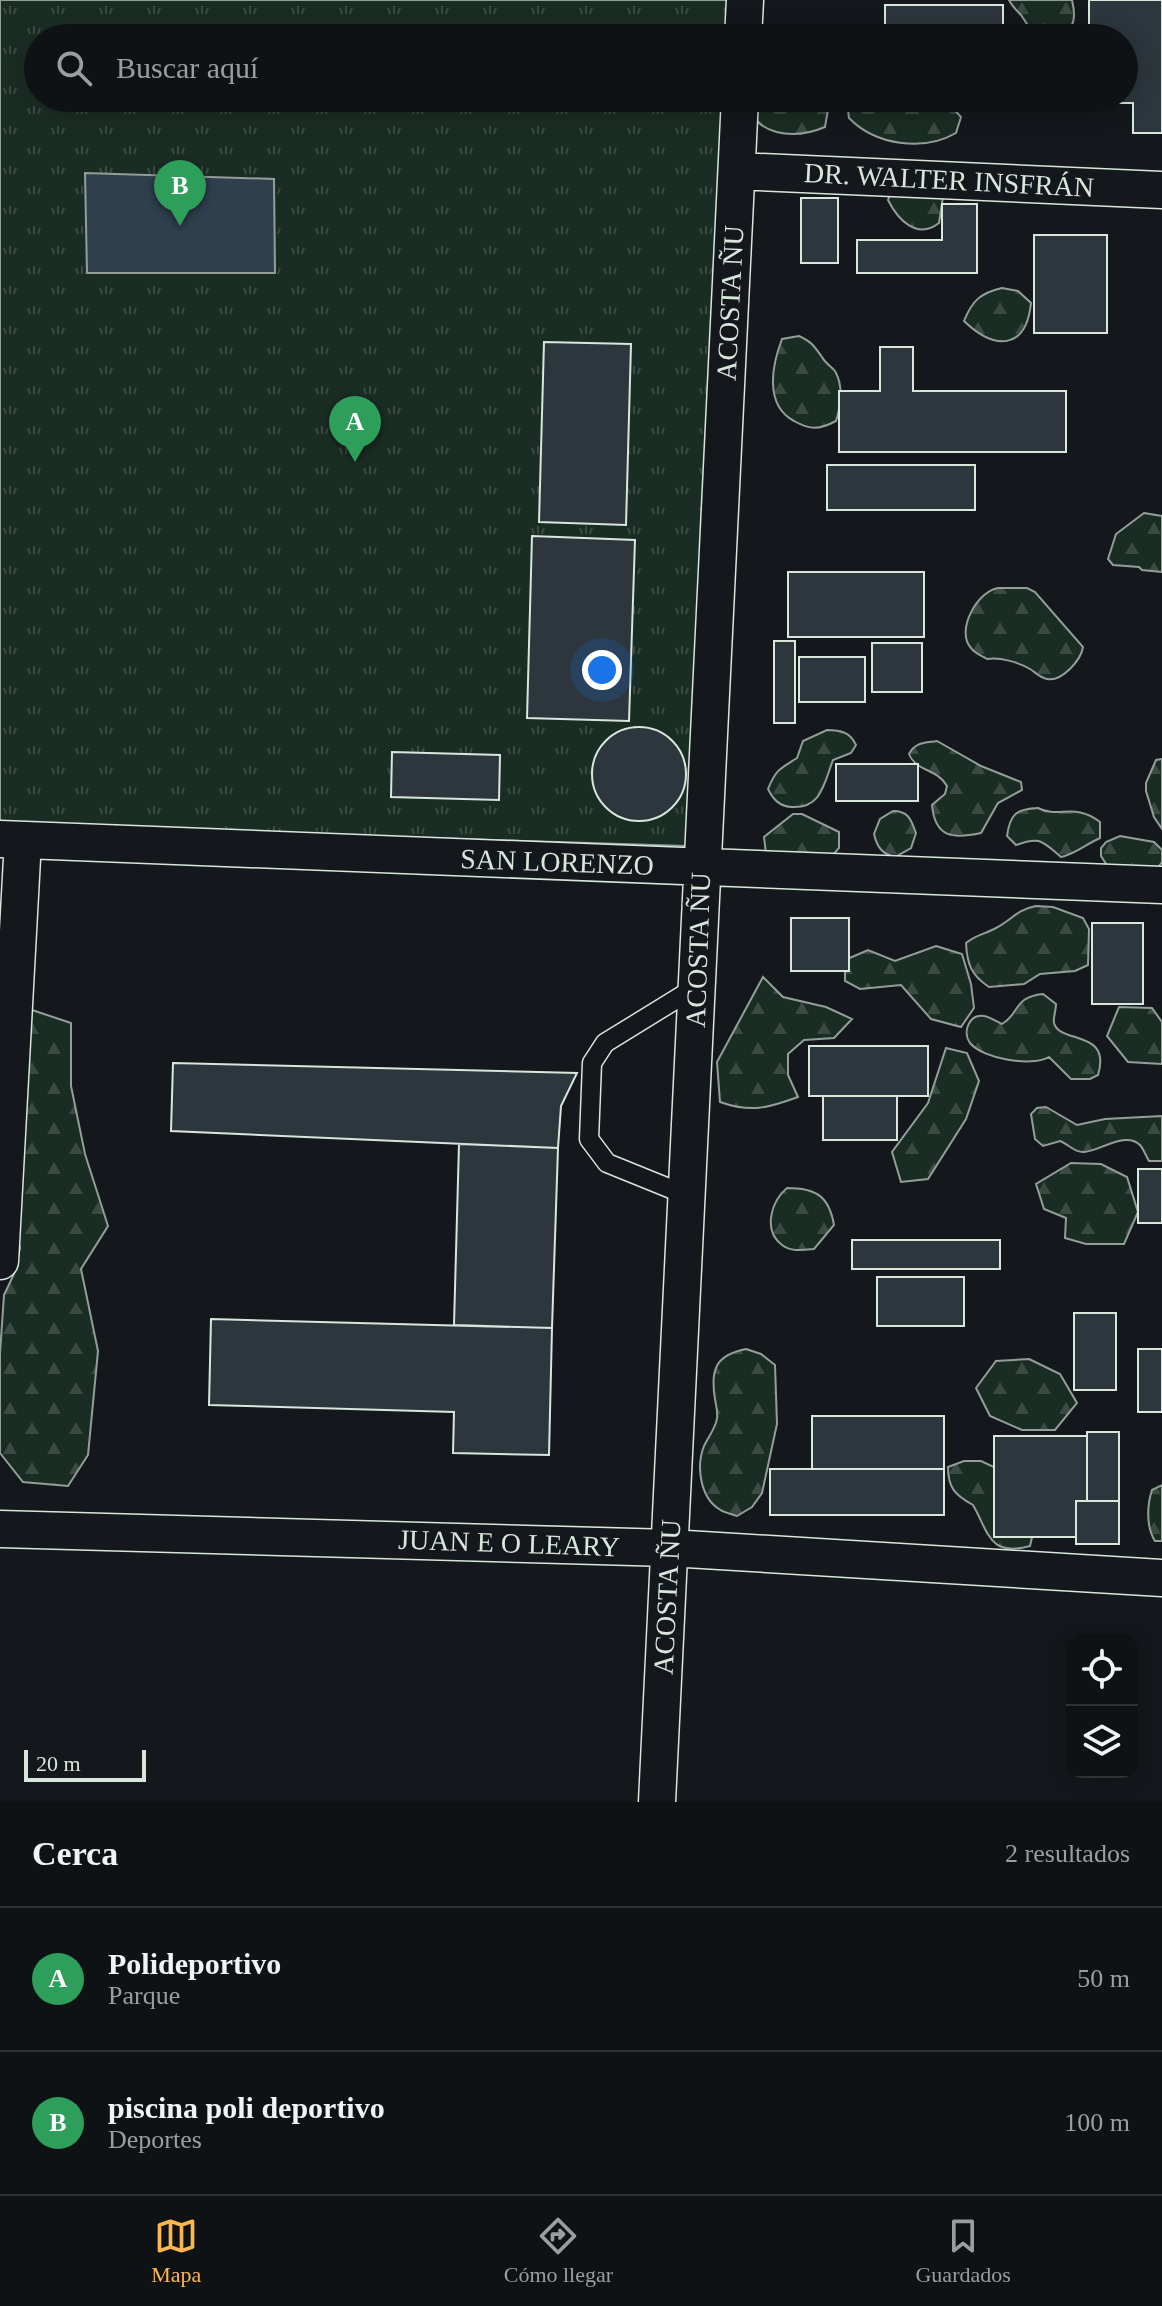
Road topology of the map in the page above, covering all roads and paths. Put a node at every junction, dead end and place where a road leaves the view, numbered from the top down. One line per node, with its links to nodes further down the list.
1 (745, 0): 2 (street)
2 (744, 24)
3 (739, 112): 4 (street, ACOSTA ÑU)
4 (737, 171): 5 (street, DR. WALTER INSFRÁN); 7 (street, ACOSTA ÑU)
5 (1162, 190)
6 (11, 840): 7 (street, SAN LORENZO); 11 (street)
7 (701, 868): 8 (street, SAN LORENZO); 9 (street, ACOSTA ÑU)
8 (1162, 885)
9 (696, 987): 10 (street, ACOSTA ÑU); 10 (lane)
10 (686, 1195): 13 (street, ACOSTA ÑU)
11 (0, 1261)
12 (0, 1529): 13 (street, JUAN E O LEARY)
13 (670, 1548): 14 (street, JUAN E O LEARY); 15 (street, ACOSTA ÑU)
14 (1162, 1578)
15 (657, 1802)

